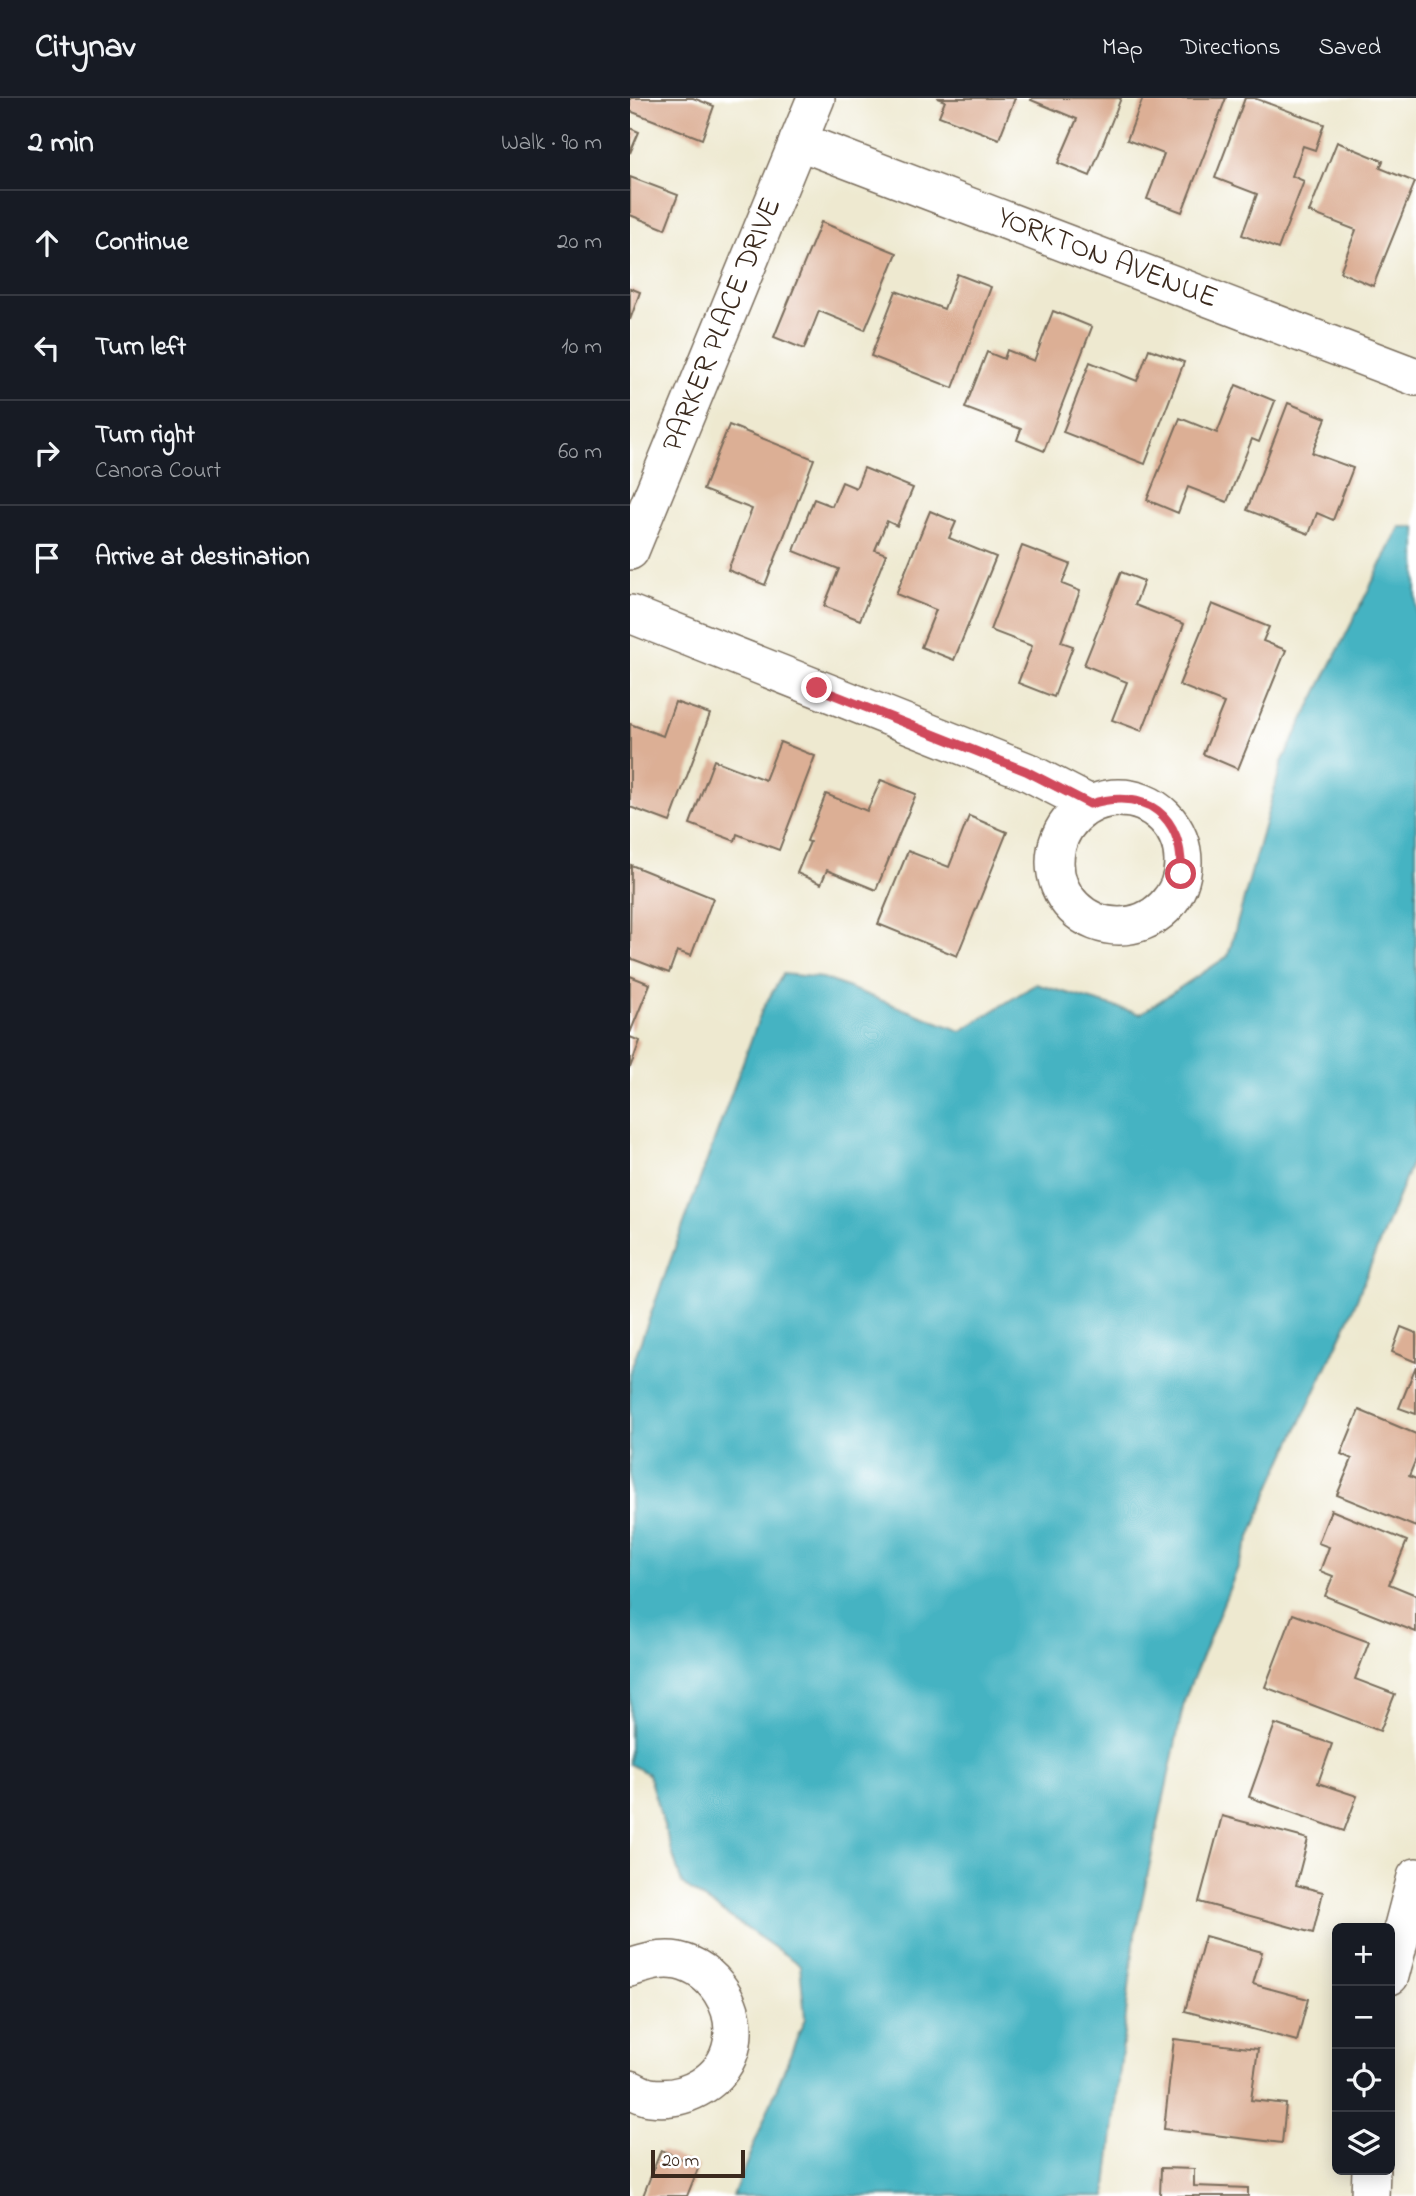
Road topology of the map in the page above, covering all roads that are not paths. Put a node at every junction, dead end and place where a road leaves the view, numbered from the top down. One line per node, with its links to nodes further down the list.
1 (816, 98): 2 (street, PARKER PLACE DRIVE)
2 (799, 141): 3 (street, YORKTON AVENUE); 4 (street, PARKER PLACE DRIVE)
3 (1416, 377)
4 (630, 551)
5 (630, 614): 6 (street)
6 (1090, 804)
7 (1414, 1894): 8 (street)
8 (1395, 1959)
9 (630, 1968): 10 (street)
10 (630, 2089)
11 (1371, 2175): 12 (street)
12 (1370, 2196)

